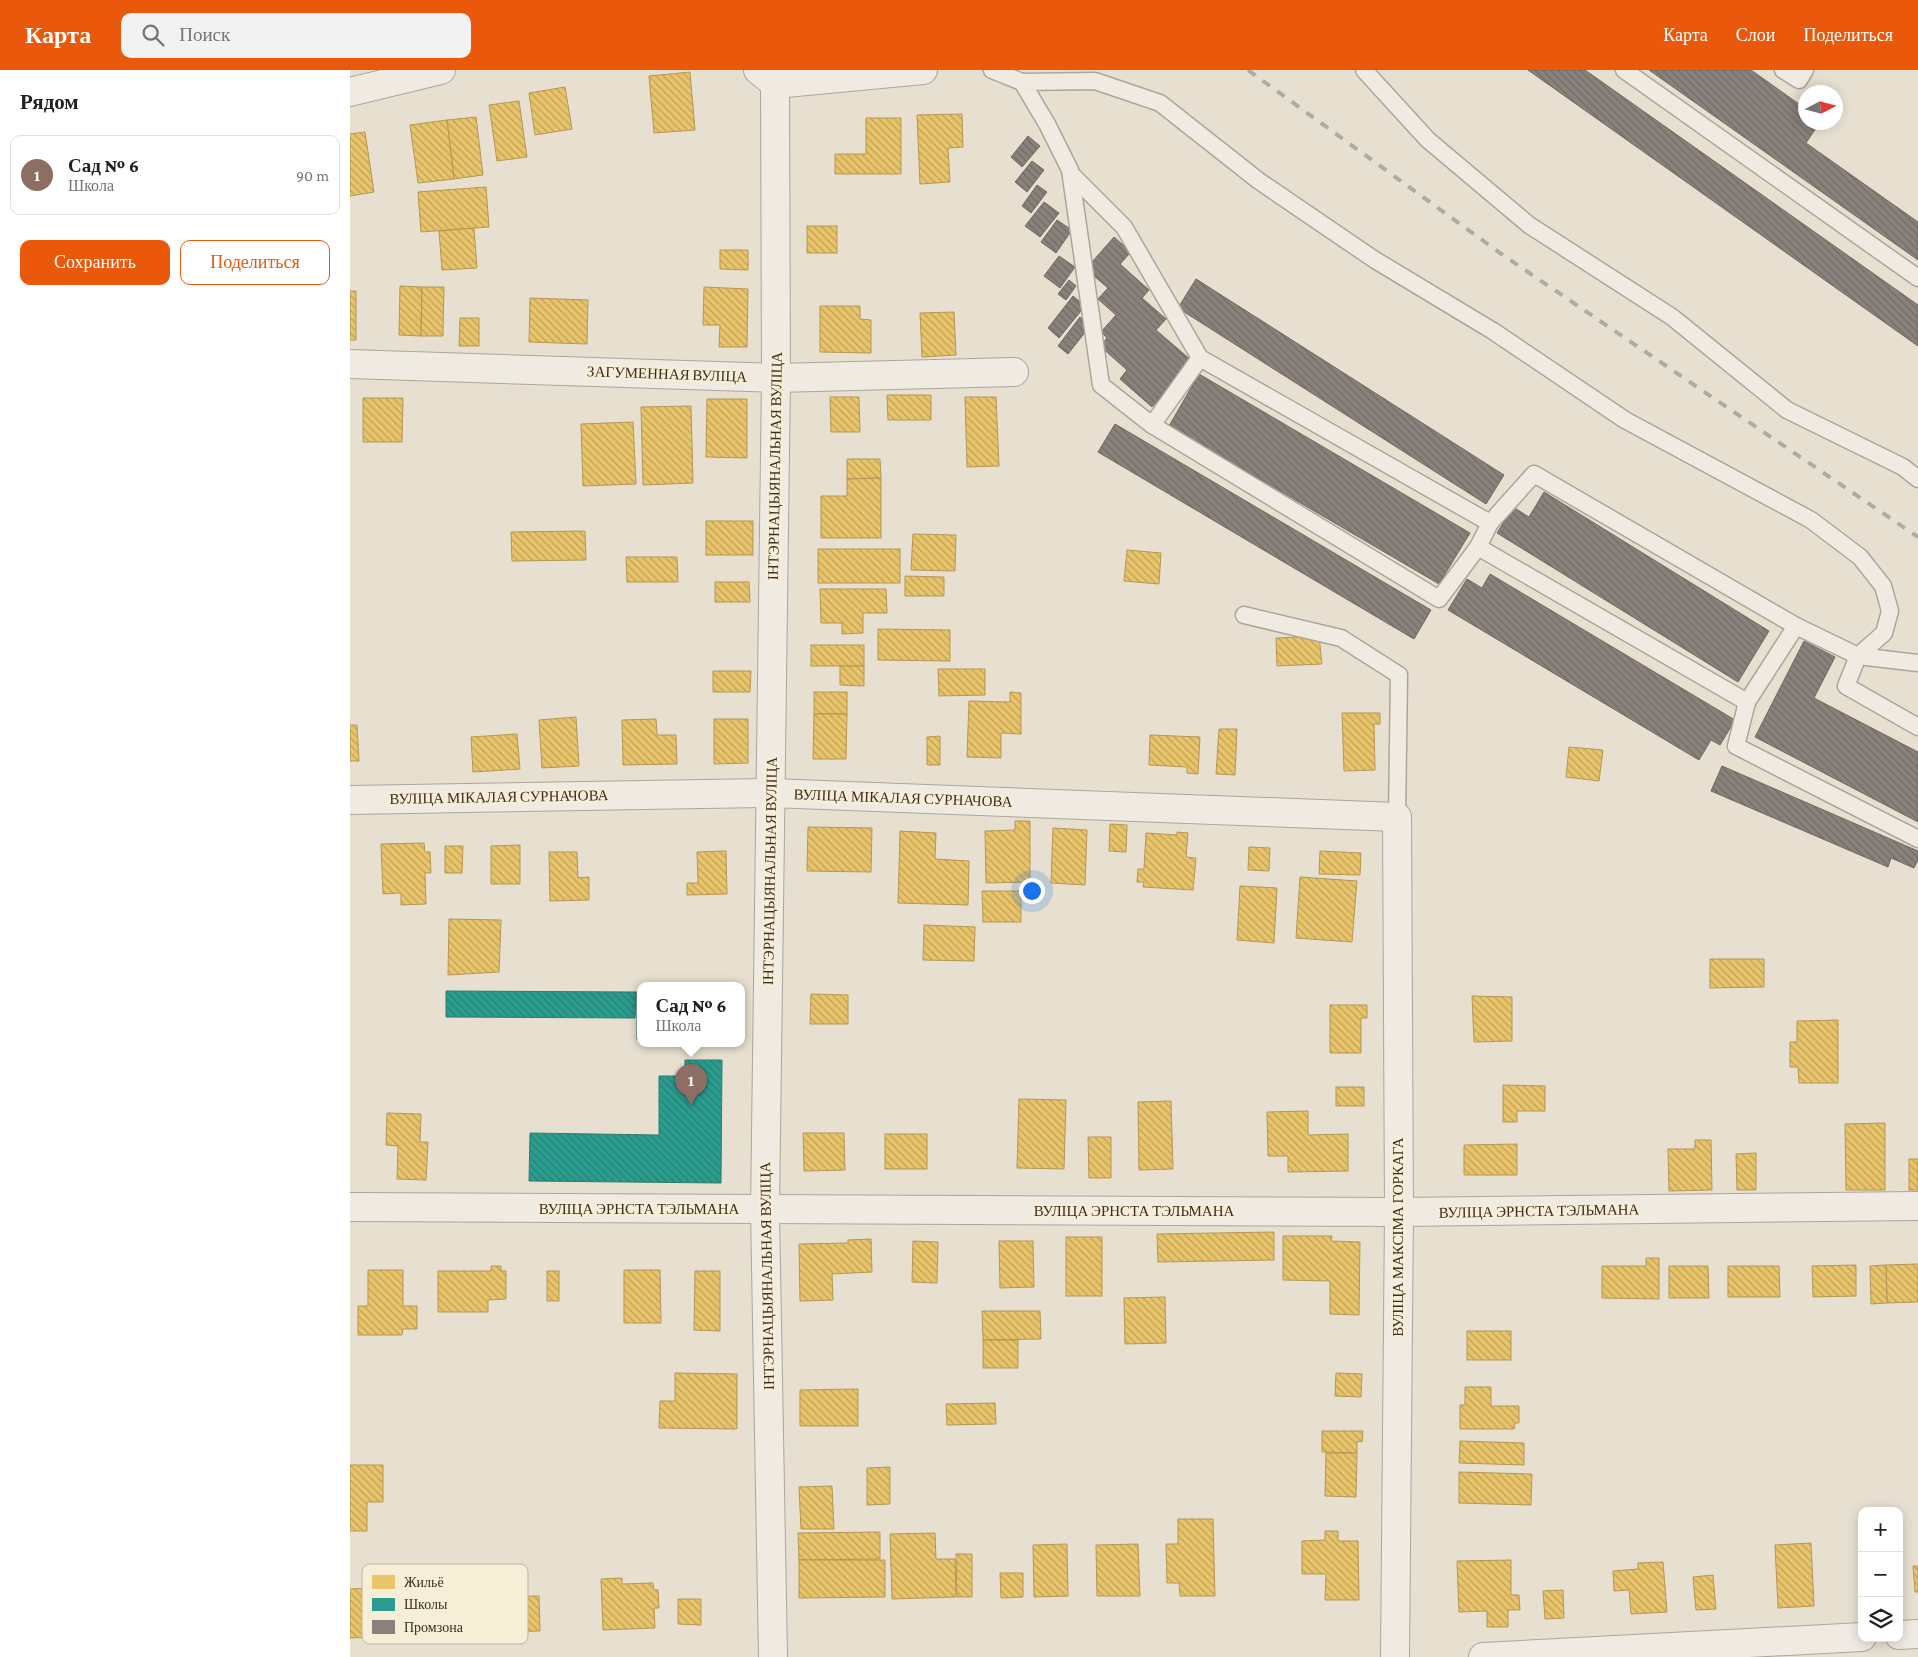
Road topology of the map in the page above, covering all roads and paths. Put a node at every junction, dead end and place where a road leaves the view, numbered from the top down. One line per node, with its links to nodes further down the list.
1 (441, 70): 10 (street)
2 (923, 70): 8 (street)
3 (992, 70): 9 (lane)
4 (1364, 70): 18 (lane)
5 (1624, 70): 12 (lane)
6 (1783, 70): 7 (lane)
7 (1804, 70)
8 (766, 77): 16 (street, ІНТЭРНАЦЫЯНАЛЬНАЯ ВУЛІЦА)
9 (1022, 82): 11 (lane); 23 (lane)
10 (350, 92)
11 (1071, 174): 13 (lane); 17 (lane)
12 (1918, 278)
13 (1200, 358): 17 (lane); 19 (lane)
14 (350, 364): 16 (street, ЗАГУМЕННАЯ ВУЛІЦА)
15 (1014, 372): 16 (street, ЗАГУМЕННАЯ ВУЛІЦА)
16 (776, 378): 27 (street, ІНТЭРНАЦЫЯНАЛЬНАЯ ВУЛІЦА)
17 (1152, 425): 20 (lane)
18 (1918, 479)
19 (1490, 523): 20 (lane); 22 (lane)
20 (1478, 547): 25 (lane)
21 (1244, 615): 29 (lane)
22 (1796, 626): 23 (lane); 25 (lane)
23 (1858, 656): 24 (lane); 26 (lane)
24 (1918, 663)
25 (1747, 702): 30 (lane)
26 (1918, 727)
27 (771, 793): 28 (street, ВУЛІЦА МІКАЛАЯ СУРНАЧОВА); 29 (street, ВУЛІЦА МІКАЛАЯ СУРНАЧОВА); 33 (street, ІНТЭРНАЦЫЯНАЛЬНАЯ ВУЛІЦА)
28 (350, 800)
29 (1397, 817): 34 (street, ВУЛІЦА МАКСІМА ГОРКАГА)
30 (1918, 839)
31 (1918, 1206): 34 (street, ВУЛІЦА ЭРНСТА ТЭЛЬМАНА)
32 (350, 1207): 33 (street, ВУЛІЦА ЭРНСТА ТЭЛЬМАНА)
33 (765, 1210): 34 (street, ВУЛІЦА ЭРНСТА ТЭЛЬМАНА); 38 (street, ІНТЭРНАЦЫЯНАЛЬНАЯ ВУЛІЦА)
34 (1399, 1212): 39 (street, ВУЛІЦА МАКСІМА ГОРКАГА)
35 (1918, 1634): 36 (street)
36 (1903, 1635)
37 (1858, 1637): 40 (street)
38 (773, 1657)
39 (1395, 1657)
40 (1483, 1657)

